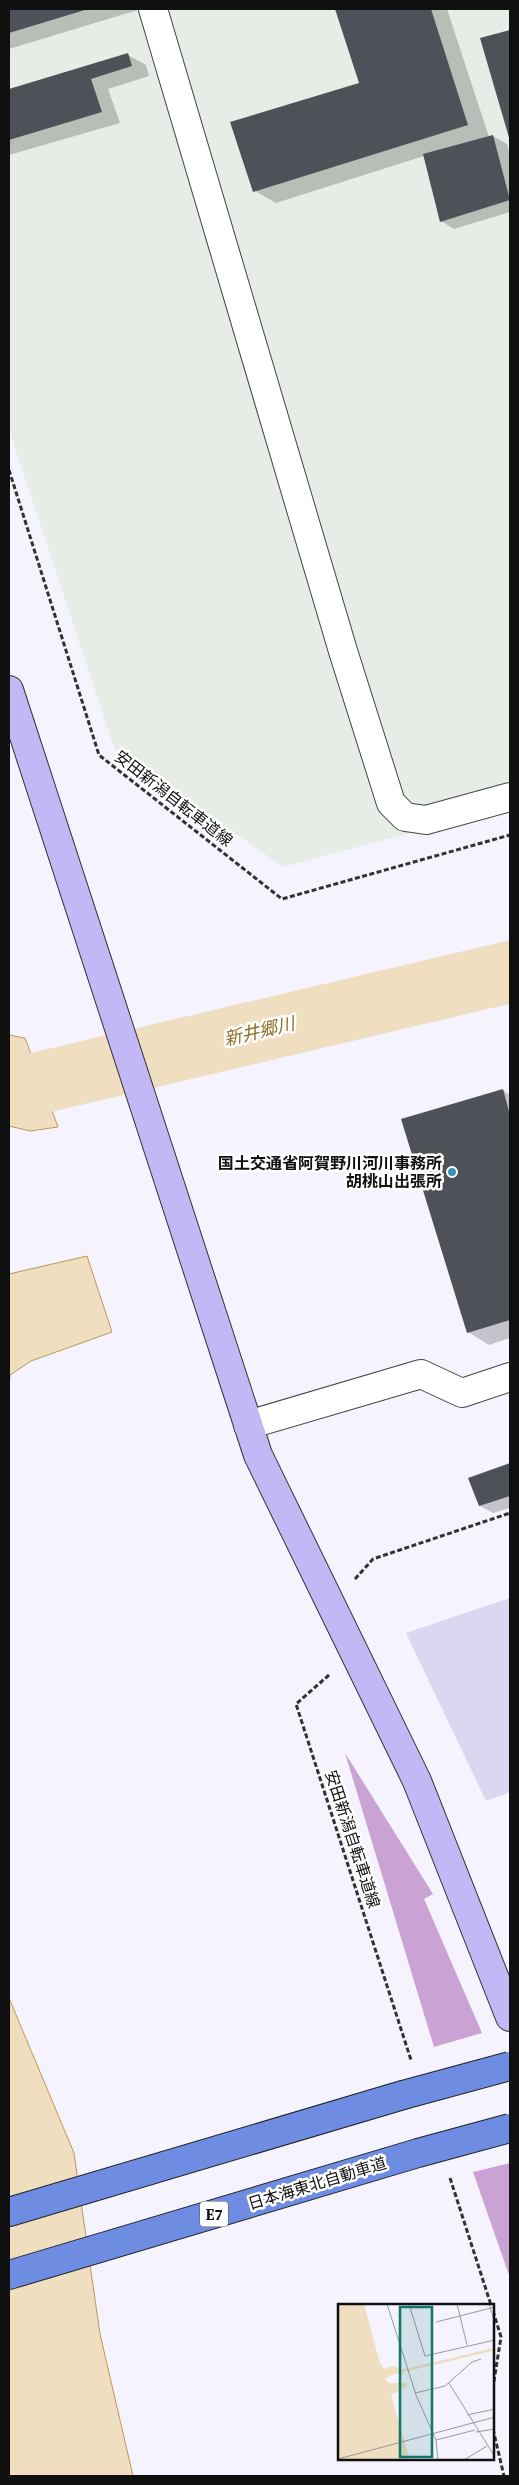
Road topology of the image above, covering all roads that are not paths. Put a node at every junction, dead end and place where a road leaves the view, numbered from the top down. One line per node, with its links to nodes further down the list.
1 (154, 9): 3 (street)
2 (9, 690): 5 (street)
3 (510, 797)
4 (510, 1378): 5 (street)
5 (248, 1425): 6 (street)
6 (510, 2017)
7 (510, 2066): 9 (highway, bridge)
8 (510, 2128): 10 (highway, 日本海東北自動車道 / E7, bridge)
9 (9, 2212)
10 (9, 2275)

